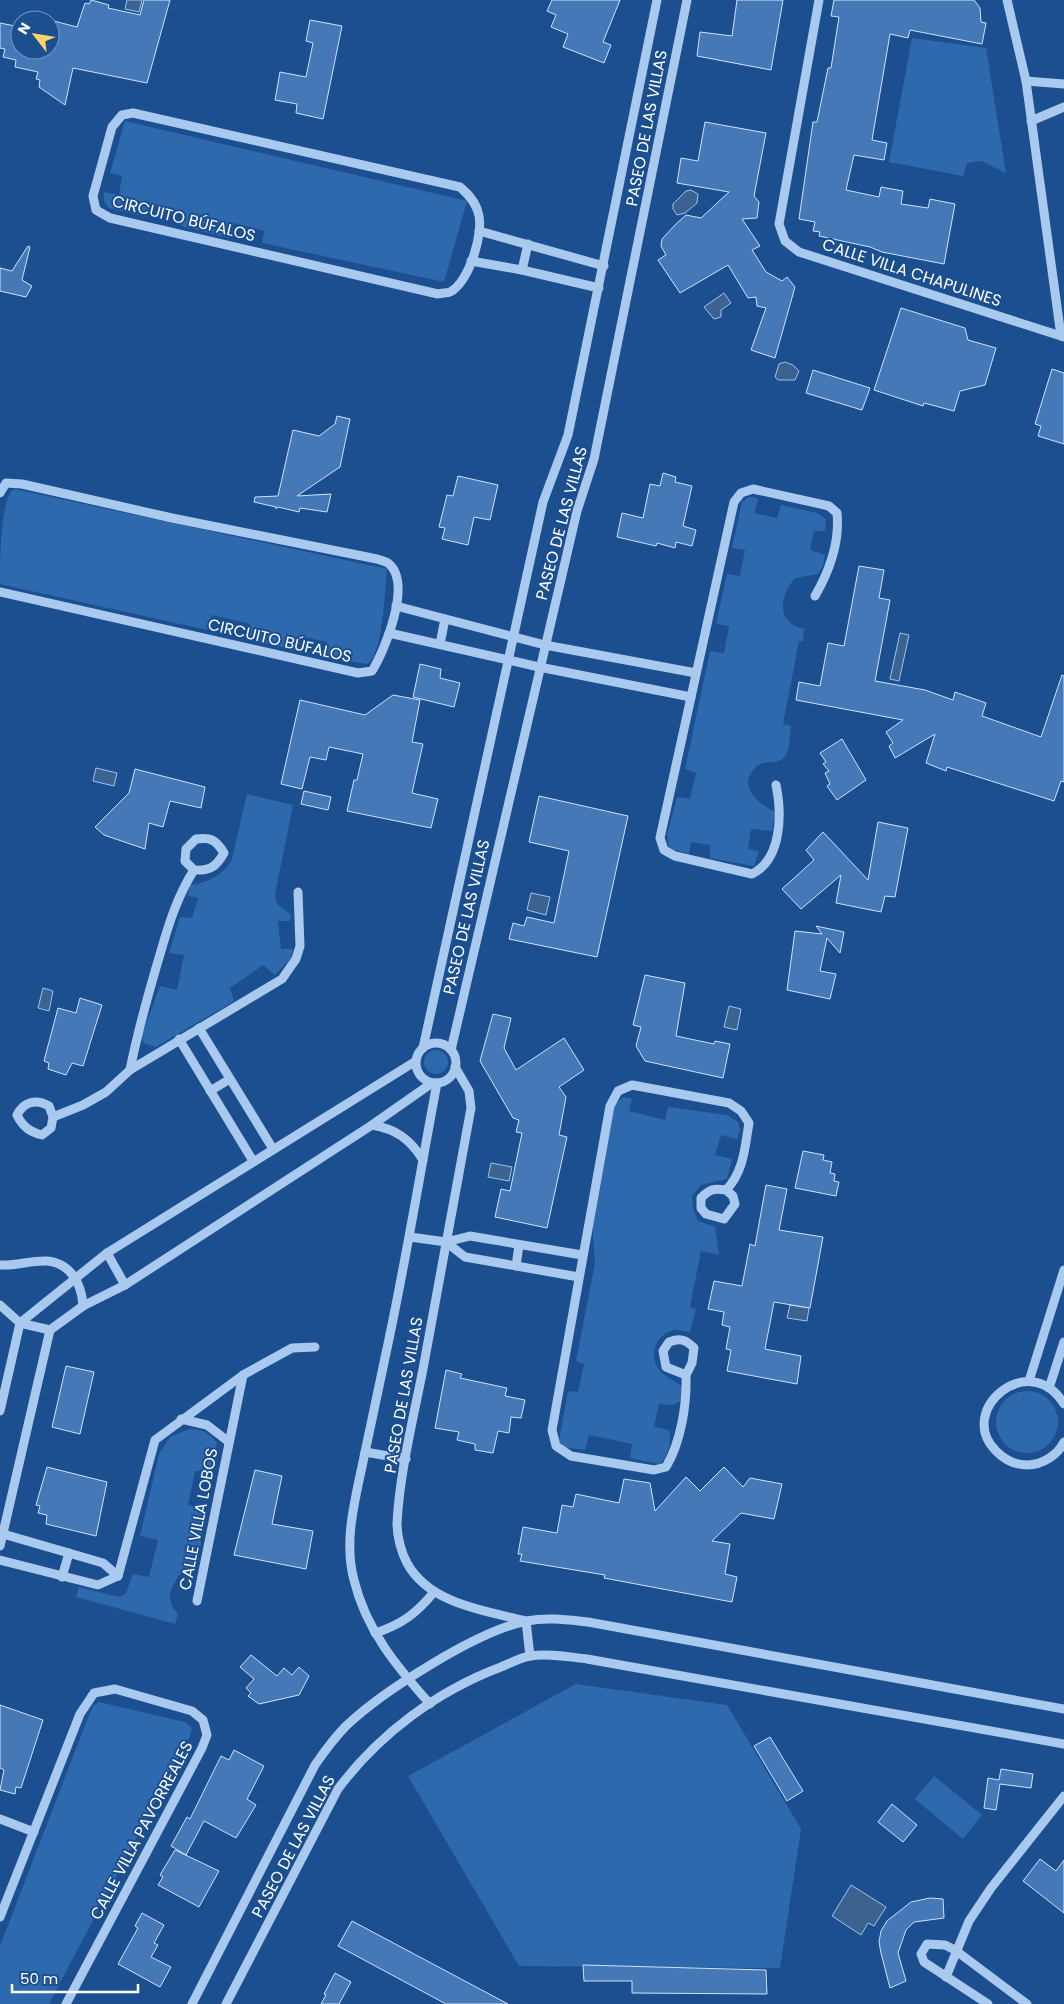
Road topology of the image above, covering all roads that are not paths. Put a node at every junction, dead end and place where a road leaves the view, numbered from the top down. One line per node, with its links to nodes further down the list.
1 (657, 0): 12 (street, PASEO DE LAS VILLAS)
2 (687, 0): 24 (street, PASEO DE LAS VILLAS)
3 (819, 0): 15 (street, CALLE VILLA CHAPULINES)
4 (1008, 0): 5 (street, CALLE VILLA CHAPULINES)
5 (1026, 81): 6 (street); 8 (street, CALLE VILLA CHAPULINES)
6 (1064, 84)
7 (1064, 107): 8 (street)
8 (1031, 121): 15 (street, CALLE VILLA CHAPULINES)
9 (479, 231): 10 (street); 11 (street, CIRCUITO BÚFALOS); 11 (street, CIRCUITO BÚFALOS)
10 (528, 244): 12 (street); 13 (street)
11 (471, 261): 13 (street)
12 (604, 266): 14 (street, PASEO DE LAS VILLAS)
13 (522, 270): 14 (street)
14 (600, 288): 22 (street, PASEO DE LAS VILLAS)
15 (1062, 336)
16 (0, 493): 19 (street, CIRCUITO BÚFALOS)
17 (0, 592): 21 (street, CIRCUITO BÚFALOS)
18 (816, 596): 27 (street)
19 (396, 606): 20 (street); 21 (street, CIRCUITO BÚFALOS)
20 (445, 619): 22 (street); 23 (street)
21 (390, 633): 23 (street)
22 (512, 638): 24 (street); 25 (street, PASEO DE LAS VILLAS)
23 (440, 644): 25 (street)
24 (545, 645): 26 (street, PASEO DE LAS VILLAS); 27 (street)
25 (507, 660): 26 (street); 34 (street, PASEO DE LAS VILLAS)
26 (539, 667): 28 (street); 35 (street, PASEO DE LAS VILLAS)
27 (696, 673): 28 (street)
28 (691, 697): 29 (street)
29 (776, 785)
30 (194, 870): 30 (street); 38 (street)
31 (298, 892): 32 (street)
32 (199, 1028): 33 (street); 39 (street)
33 (179, 1039): 38 (street); 41 (street)
34 (423, 1048): 35 (street); 36 (street)
35 (451, 1050): 37 (street)
36 (416, 1061): 40 (street); 44 (street)
37 (455, 1067): 40 (street); 49 (street, PASEO DE LAS VILLAS)
38 (130, 1070): 42 (street)
39 (230, 1079): 41 (street); 44 (street)
40 (434, 1083): 43 (street); 45 (street, PASEO DE LAS VILLAS)
41 (210, 1091): 46 (street)
42 (52, 1117)
43 (372, 1125): 45 (street); 58 (street)
44 (273, 1149): 46 (street)
45 (423, 1160): 48 (street, PASEO DE LAS VILLAS)
46 (253, 1161): 51 (street)
47 (726, 1190): 52 (street)
48 (410, 1237): 49 (street); 74 (street, PASEO DE LAS VILLAS)
49 (446, 1242): 50 (street); 54 (street); 75 (street, PASEO DE LAS VILLAS)
50 (518, 1245): 52 (street); 54 (street)
51 (107, 1253): 57 (street); 58 (street)
52 (582, 1255): 56 (street)
53 (0, 1265): 57 (street)
54 (516, 1266): 56 (street)
55 (1064, 1270): 67 (street)
56 (579, 1277): 66 (street)
57 (75, 1278): 60 (street); 61 (street)
58 (125, 1285): 60 (street)
59 (0, 1305): 61 (street)
60 (83, 1306): 62 (street)
61 (20, 1323): 62 (street); 70 (street)
62 (50, 1330): 76 (street)
63 (1064, 1342): 68 (street)
64 (315, 1347): 65 (street)
65 (243, 1375): 71 (street); 72 (street, CALLE VILLA LOBOS)
66 (686, 1375)
67 (1029, 1381): 68 (street); 73 (street)
68 (1049, 1388): 69 (street)
69 (1064, 1404)
70 (0, 1411)
71 (181, 1419): 72 (street, CALLE VILLA LOBOS); 80 (street)
72 (229, 1442): 83 (street, CALLE VILLA LOBOS)
73 (1064, 1442)
74 (365, 1452): 75 (street); 85 (street, PASEO DE LAS VILLAS)
75 (406, 1459): 82 (street, PASEO DE LAS VILLAS)
76 (1, 1534): 77 (street); 78 (street)
77 (0, 1546)
78 (69, 1553): 80 (street); 81 (street)
79 (0, 1560): 81 (street)
80 (118, 1576): 81 (street)
81 (62, 1577)
82 (434, 1592): 84 (street, PASEO DE LAS VILLAS); 85 (street)
83 (197, 1601)
84 (526, 1621): 86 (street); 87 (street); 89 (street)
85 (375, 1633): 87 (street, PASEO DE LAS VILLAS)
86 (530, 1656): 88 (street); 90 (street)
87 (408, 1679): 88 (street, PASEO DE LAS VILLAS); 98 (street, PASEO DE LAS VILLAS)
88 (430, 1704): 99 (street, PASEO DE LAS VILLAS)
89 (1064, 1709)
90 (1064, 1744)
91 (1064, 1796): 95 (street)
92 (0, 1819): 93 (street)
93 (34, 1832): 94 (street, CALLE VILLA PAVORREALES); 97 (street, CALLE VILLA PAVORREALES)
94 (0, 1918)
95 (955, 1950): 96 (street); 96 (street); 101 (street)
96 (946, 1977): 100 (street)
97 (66, 2004)
98 (192, 2004)
99 (226, 2004)
100 (988, 2004)
101 (1027, 2004)

